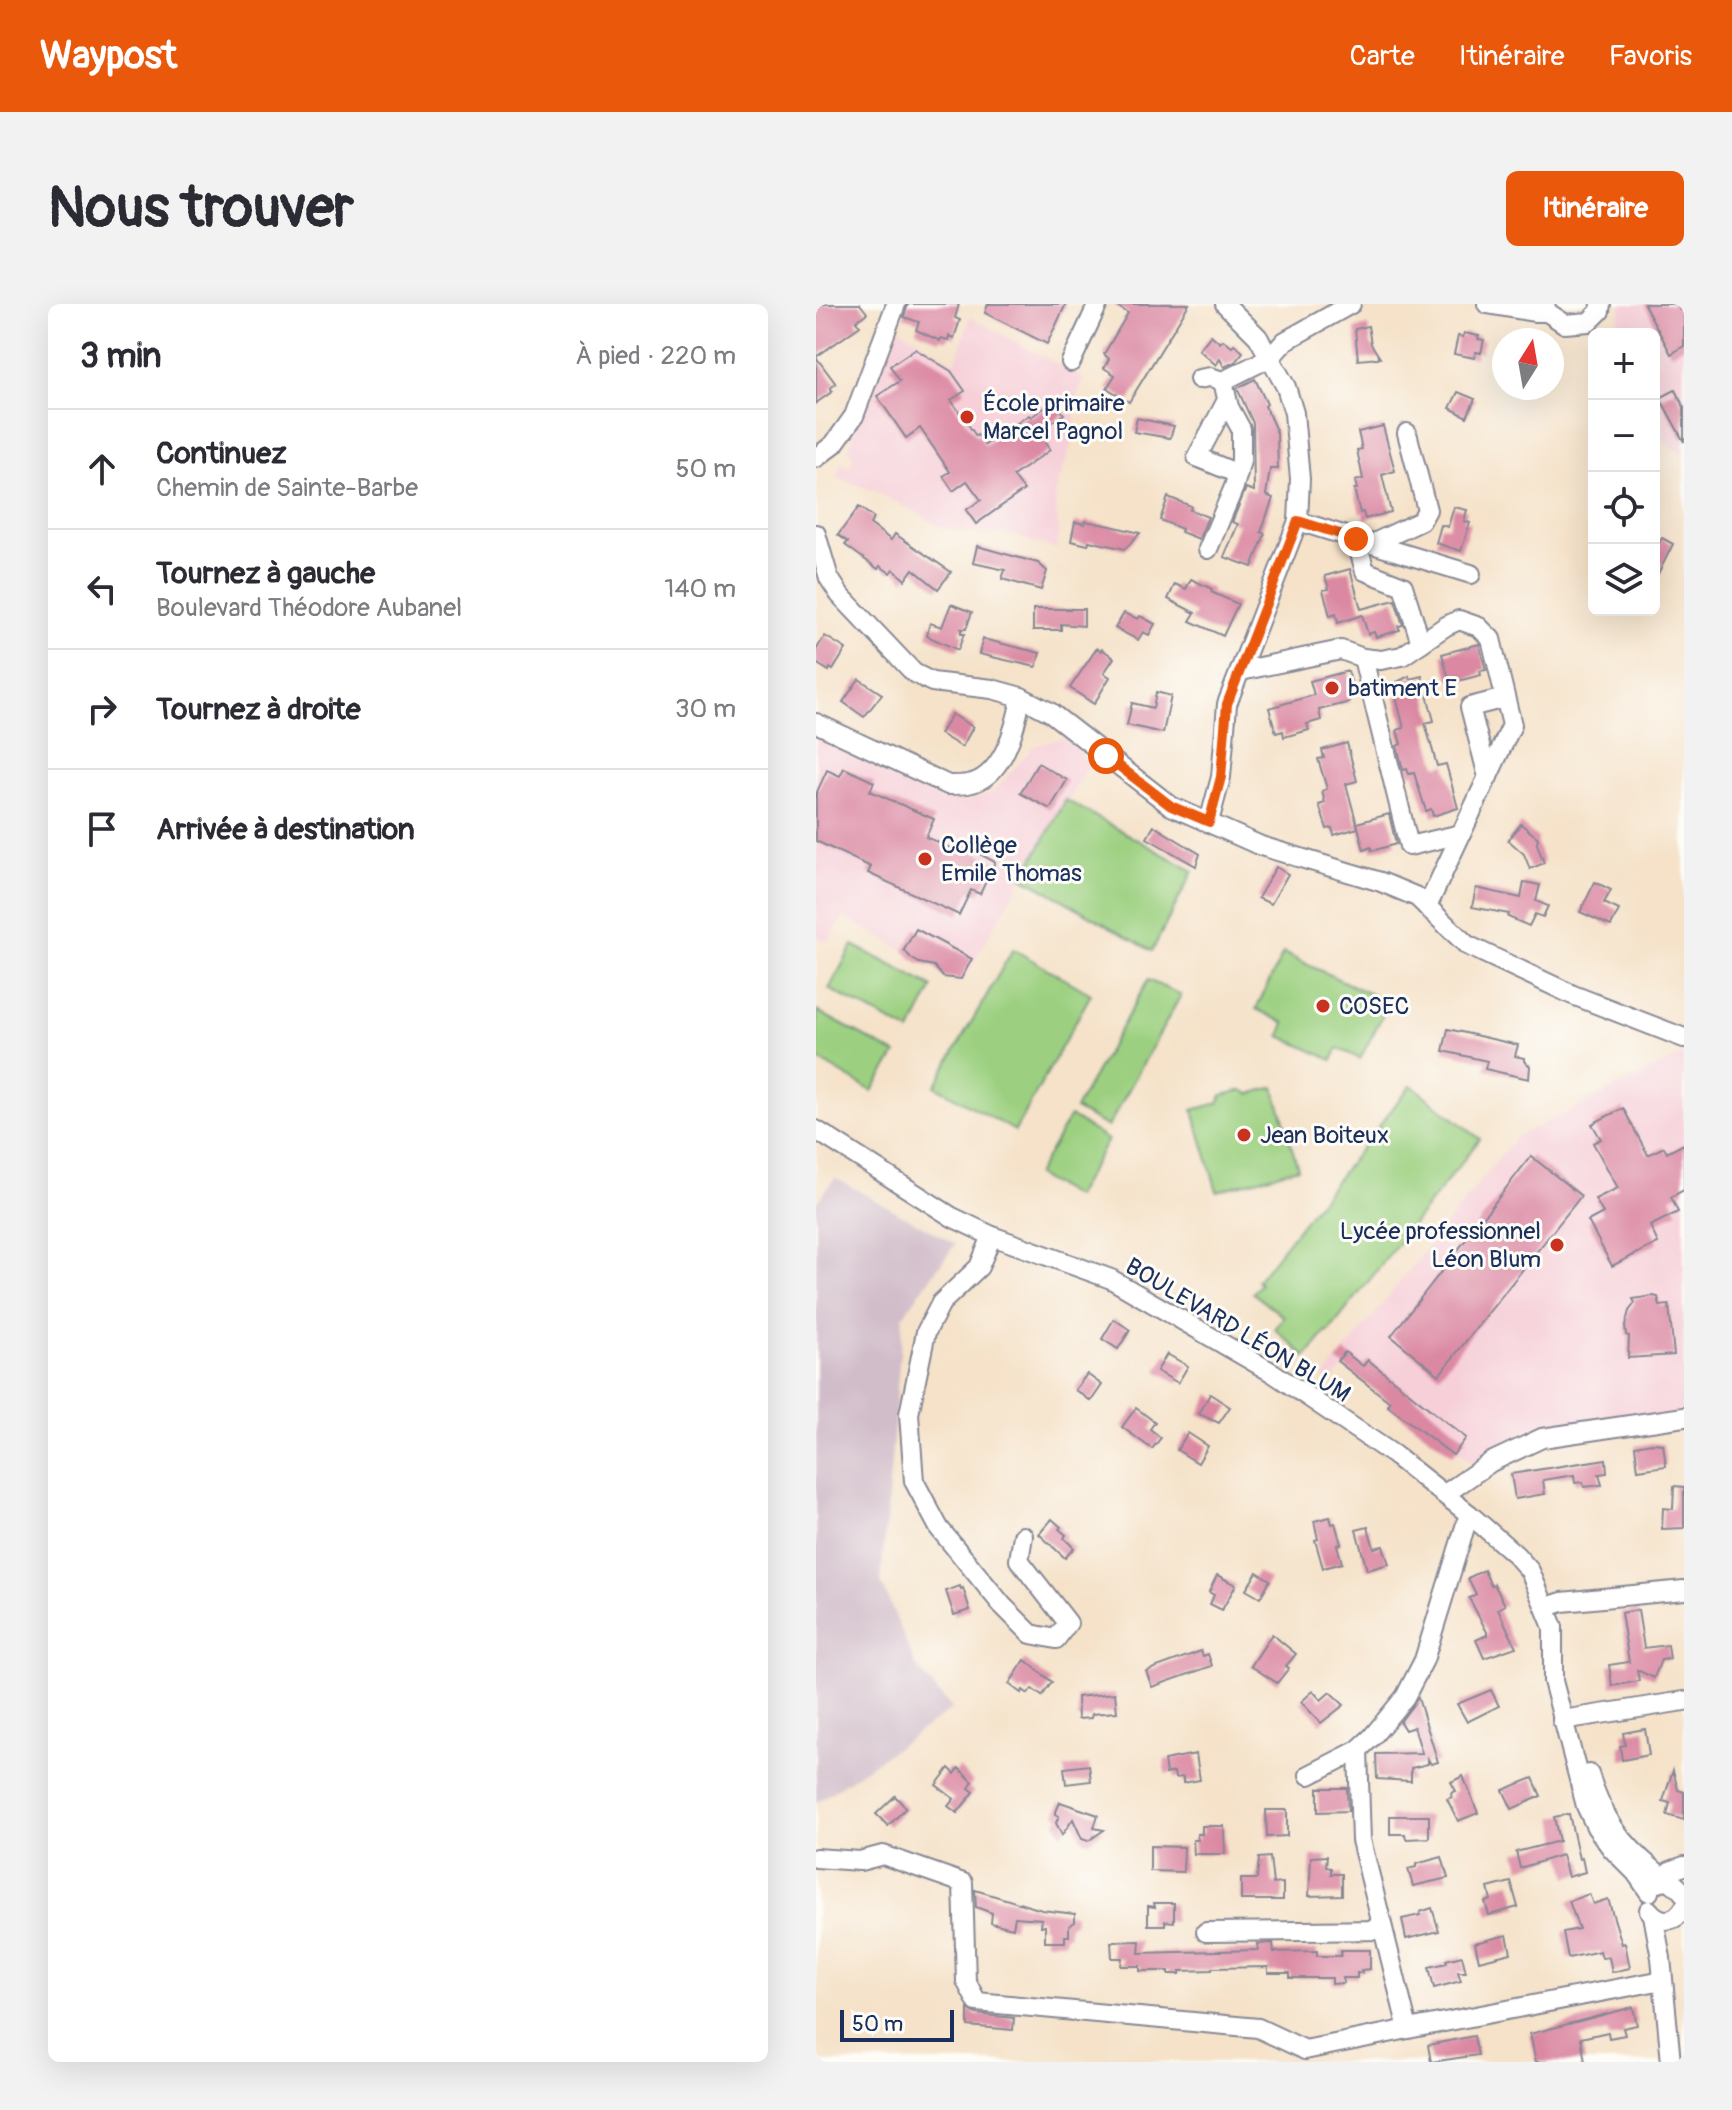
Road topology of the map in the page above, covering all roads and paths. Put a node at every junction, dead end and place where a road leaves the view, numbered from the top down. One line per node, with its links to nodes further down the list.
1 (896, 304): 14 (street)
2 (1098, 304): 9 (street)
3 (1225, 304): 8 (street)
4 (1351, 304): 8 (street)
5 (1487, 304): 7 (street)
6 (1601, 304): 7 (street)
7 (1546, 308)
8 (1271, 357): 11 (street); 16 (street)
9 (1071, 362)
10 (1199, 379): 11 (street)
11 (1223, 381): 12 (street)
12 (1227, 400): 15 (street); 15 (street)
13 (1407, 433): 18 (street)
14 (816, 458)
15 (1238, 474): 19 (street)
16 (1298, 521): 18 (street); 23 (street)
17 (816, 534): 24 (street)
18 (1364, 542): 20 (street); 21 (street)
19 (1208, 549)
20 (1471, 574)
21 (1421, 643): 22 (street); 25 (street)
22 (1363, 658): 23 (street); 29 (street)
23 (1241, 671): 28 (street)
24 (1021, 697): 26 (street); 28 (street)
25 (1505, 698): 27 (street); 27 (street)
26 (816, 723)
27 (1488, 777): 29 (street)
28 (1209, 822): 30 (street)
29 (1461, 834): 30 (street)
30 (1427, 907): 31 (street)
31 (1684, 1038)
32 (816, 1130): 33 (street, BOULEVARD LÉON BLUM)
33 (992, 1236): 35 (street, BOULEVARD LÉON BLUM); 37 (street)
34 (1684, 1417): 35 (street)
35 (1445, 1494): 36 (street, BOULEVARD LÉON BLUM)
36 (1469, 1514): 39 (street, BOULEVARD LÉON BLUM); 42 (street)
37 (1023, 1536)
38 (1684, 1590): 39 (street)
39 (1547, 1607): 41 (street, BOULEVARD LÉON BLUM)
40 (1684, 1701): 41 (street)
41 (1568, 1720): 46 (street, BOULEVARD LÉON BLUM)
42 (1358, 1750): 43 (street); 48 (street)
43 (1309, 1775)
44 (816, 1858): 51 (street)
45 (1684, 1866): 46 (street)
46 (1666, 1886): 47 (street)
47 (1673, 1915): 50 (street)
48 (1383, 1930): 49 (street); 51 (street)
49 (1206, 1932)
50 (1663, 1980): 51 (street); 52 (street)
51 (1408, 2029)
52 (1671, 2062)

